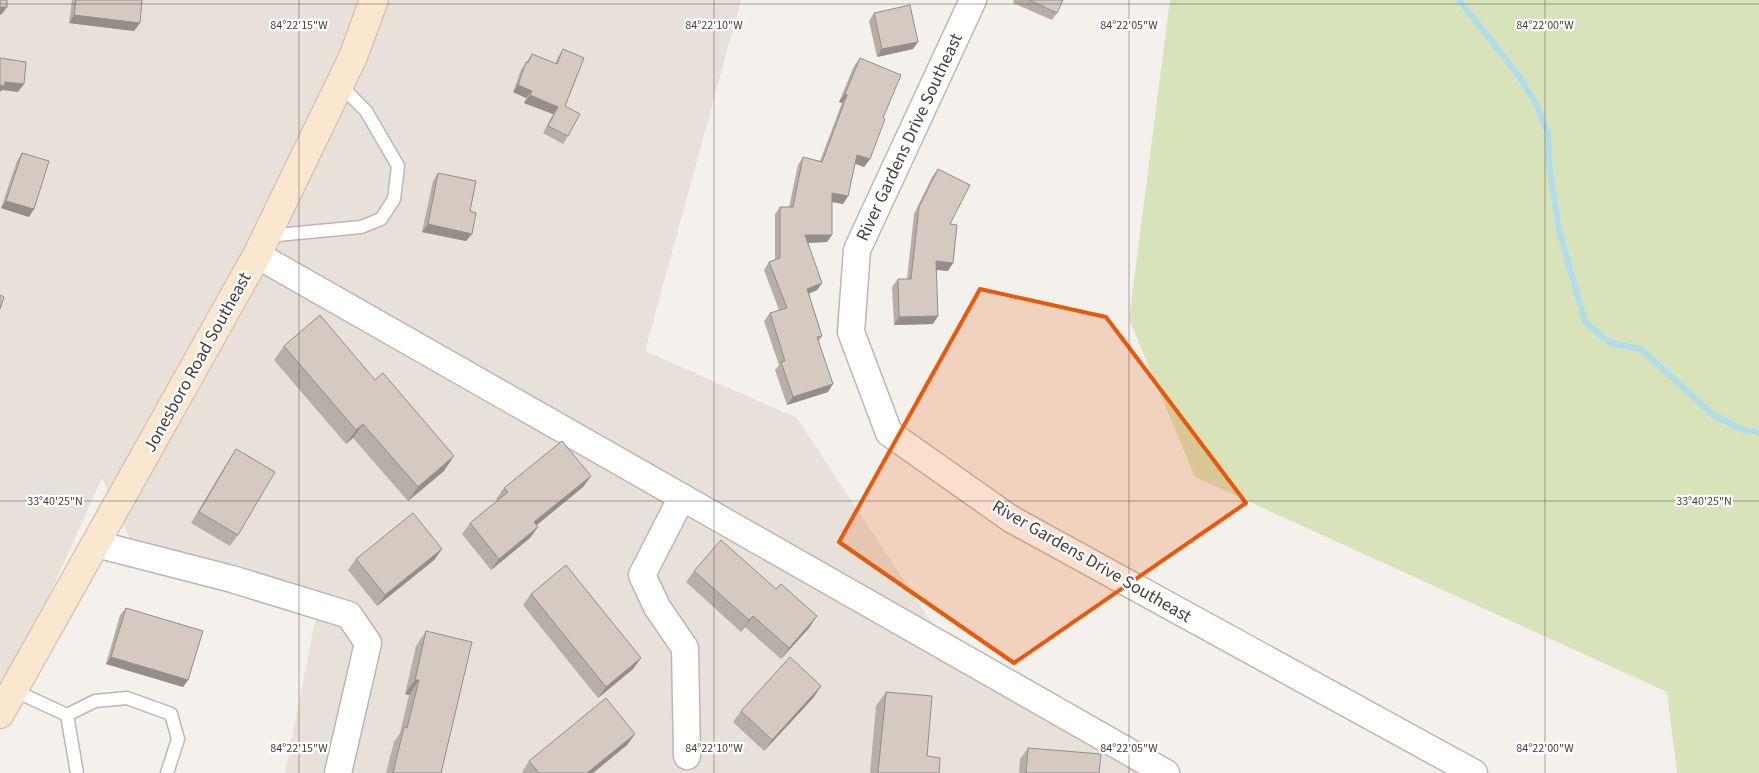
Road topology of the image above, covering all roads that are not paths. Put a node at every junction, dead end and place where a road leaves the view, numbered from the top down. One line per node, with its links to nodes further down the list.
1 (374, 0): 3 (main road, Jonesboro Road Southeast)
2 (973, 0): 15 (street, River Gardens Drive Southeast)
3 (340, 85): 4 (main road, Jonesboro Road Southeast); 4 (lane)
4 (262, 245): 5 (street); 6 (main road, Jonesboro Road Southeast)
5 (682, 497): 10 (street); 14 (street)
6 (96, 544): 7 (main road, Jonesboro Road Southeast); 13 (street)
7 (13, 690): 8 (main road, Jonesboro Road Southeast); 9 (lane)
8 (0, 714)
9 (67, 715): 11 (lane); 12 (lane)
10 (687, 756)
11 (77, 773)
12 (167, 773)
13 (338, 773)
14 (1166, 773)
15 (1474, 773)

